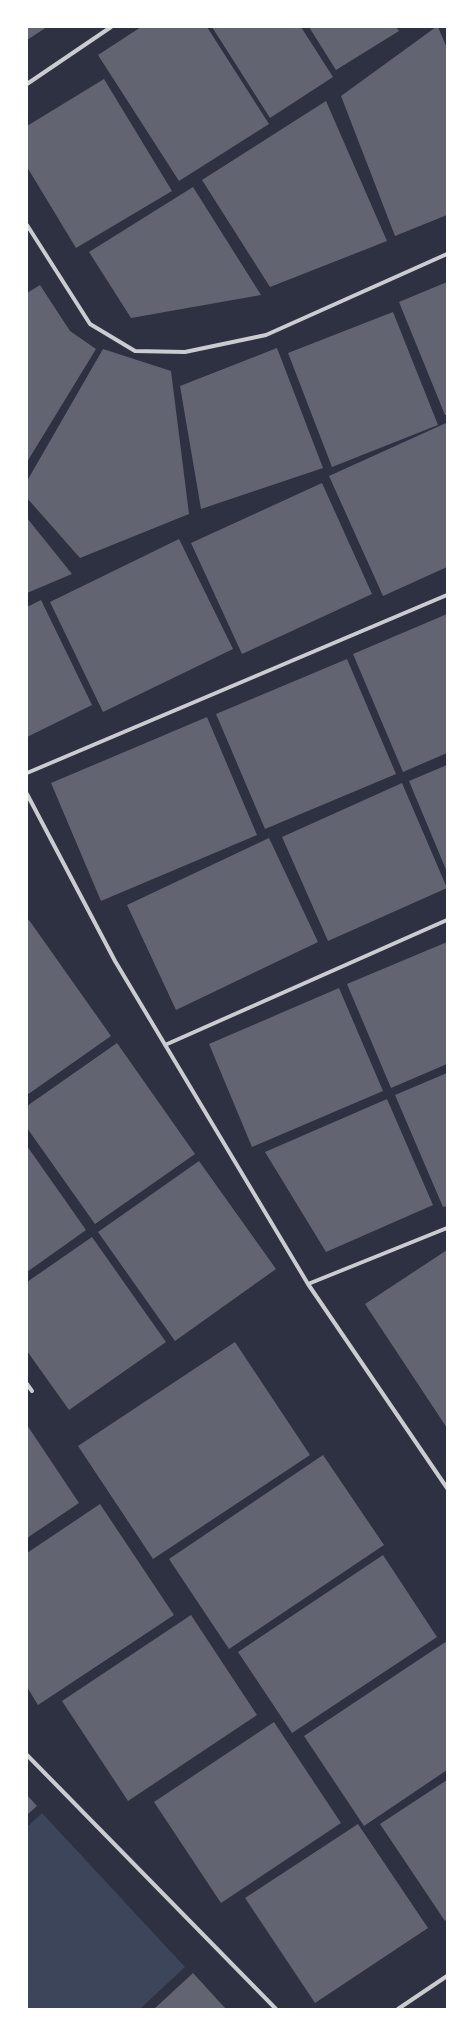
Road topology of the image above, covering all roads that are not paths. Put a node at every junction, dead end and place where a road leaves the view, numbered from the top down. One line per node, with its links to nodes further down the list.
1 (111, 27): 2 (street)
2 (27, 84)
3 (27, 225): 4 (street)
4 (447, 254)
5 (447, 595): 6 (street)
6 (27, 773)
7 (27, 794): 9 (street)
8 (447, 920): 9 (street)
9 (165, 1046): 11 (street)
10 (447, 1228): 11 (street)
11 (308, 1284): 14 (street)
12 (27, 1384): 13 (street)
13 (32, 1391)
14 (447, 1488)
15 (27, 1755): 17 (street)
16 (447, 1976): 18 (street)
17 (276, 2009)
18 (398, 2009)

